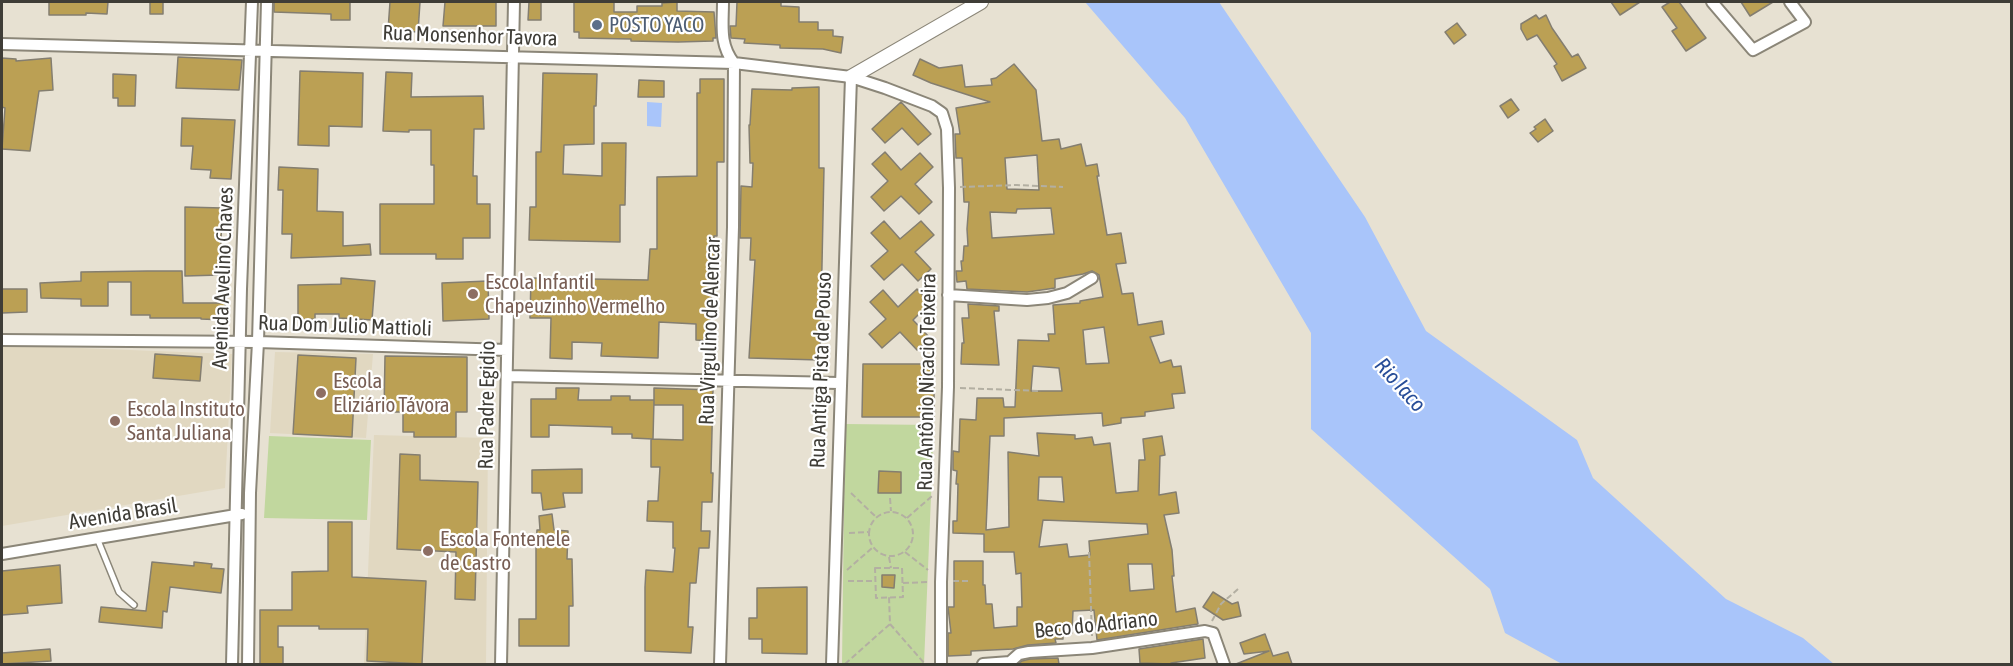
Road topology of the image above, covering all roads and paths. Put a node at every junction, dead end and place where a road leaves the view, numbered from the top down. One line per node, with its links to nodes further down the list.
1 (252, 2): 9 (street, Avenida Avelino Chaves)
2 (267, 2): 10 (street, Avenida Avelino Chaves)
3 (514, 2): 11 (street, Rua Padre Egidio)
4 (723, 2): 12 (street, Rua Virgulino de Alencar)
5 (981, 2): 13 (street)
6 (1712, 2): 7 (street)
7 (1790, 2)
8 (2, 44): 9 (street, Rua Monsenhor Tavora)
9 (251, 49): 10 (street, Rua Monsenhor Tavora); 20 (street, Avenida Avelino Chaves)
10 (266, 50): 11 (street, Rua Monsenhor Tavora); 21 (street, Avenida Avelino Chaves)
11 (513, 57): 12 (street, Rua Monsenhor Tavora); 22 (street, Rua Padre Egidio)
12 (734, 63): 13 (street, Rua Monsenhor Tavora); 24 (street, Rua Virgulino de Alencar)
13 (850, 77): 14 (street, Rua Monsenhor Tavora); 25 (street, Rua Antiga Pista de Pouso)
14 (932, 106): 16 (street, Rua Antônio Nicacio Teixeira)
15 (1063, 187): 16 (path)
16 (949, 188): 18 (street, Rua Antônio Nicacio Teixeira)
17 (1092, 278): 18 (street)
18 (948, 295): 26 (street, Rua Antônio Nicacio Teixeira)
19 (2, 340): 20 (street, Rua Dom Julio Mattioli)
20 (240, 342): 21 (street, Rua Dom Julio Mattioli); 33 (street, Avenida Avelino Chaves)
21 (258, 342): 22 (street, Rua Dom Julio Mattioli); 32 (street, Avenida Avelino Chaves)
22 (507, 350): 23 (street, Rua Padre Egidio)
23 (507, 376): 24 (street); 58 (street, Rua Padre Egidio)
24 (729, 381): 25 (street); 59 (street, Rua Virgulino de Alencar)
25 (839, 383): 28 (street, Rua Antiga Pista de Pouso)
26 (948, 387): 27 (path); 29 (street, Rua Antônio Nicacio Teixeira)
27 (1041, 391)
28 (837, 479): 34 (path); 37 (street, Rua Antiga Pista de Pouso)
29 (945, 485): 35 (path); 48 (street, Rua Antônio Nicacio Teixeira)
30 (890, 498): 31 (path)
31 (891, 511): 34 (path); 35 (path)
32 (251, 513): 33 (street, Avenida Brasil); 57 (street, Avenida Avelino Chaves)
33 (235, 515): 38 (street, Avenida Brasil); 56 (street, Avenida Avelino Chaves)
34 (875, 516): 36 (path)
35 (908, 518): 40 (path)
36 (868, 532): 37 (path); 39 (path)
37 (835, 533): 45 (street, Rua Antiga Pista de Pouso)
38 (97, 538): 42 (street, Avenida Brasil); 52 (lane)
39 (872, 548): 43 (path); 45 (path)
40 (905, 552): 43 (path); 48 (path)
41 (1089, 552): 55 (path)
42 (2, 554)
43 (890, 557): 44 (path)
44 (891, 568): 46 (path); 49 (path)
45 (834, 581): 46 (path); 60 (street, Rua Antiga Pista de Pouso)
46 (875, 581): 51 (path)
47 (971, 581): 48 (path)
48 (941, 582): 49 (path); 63 (street, Rua Antônio Nicacio Teixeira)
49 (903, 583): 51 (path)
50 (1238, 589): 54 (path)
51 (889, 597): 53 (path)
52 (134, 605)
53 (890, 624): 61 (path); 62 (path)
54 (1205, 631): 55 (street, Beco do Adriano); 65 (street)
55 (1092, 648): 64 (street, Beco do Adriano)
56 (232, 664)
57 (248, 664)
58 (501, 664)
59 (720, 664)
60 (832, 664)
61 (845, 664)
62 (925, 664)
63 (941, 664)
64 (983, 664)
65 (1224, 664)

